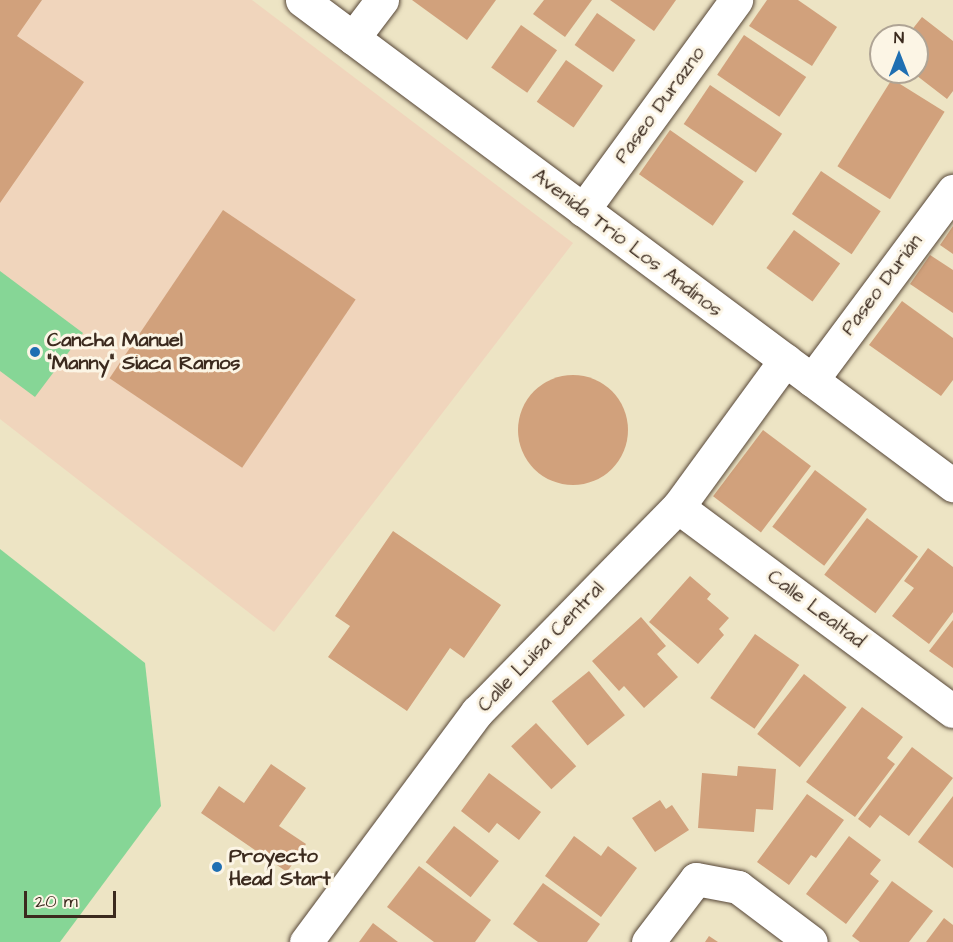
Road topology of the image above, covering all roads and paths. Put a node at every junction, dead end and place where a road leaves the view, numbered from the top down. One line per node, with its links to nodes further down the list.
1 (302, 0): 4 (street, Avenida Trío Los Andinos)
2 (382, 0): 4 (street)
3 (736, 0): 6 (street, Paseo Durazno)
4 (353, 38): 6 (street, Avenida Trío Los Andinos)
5 (953, 191): 8 (street, Paseo Durián)
6 (583, 210): 7 (street, Avenida Trío Los Andinos)
7 (785, 360): 8 (street, Avenida Trío Los Andinos); 10 (street, Calle Luisa Central)
8 (812, 380): 9 (street, Avenida Trío Los Andinos)
9 (953, 485)
10 (678, 507): 11 (street, Calle Lealtad); 12 (street, Calle Luisa Central)
11 (953, 711)
12 (306, 942)
13 (648, 942): 14 (street)
14 (811, 942)

